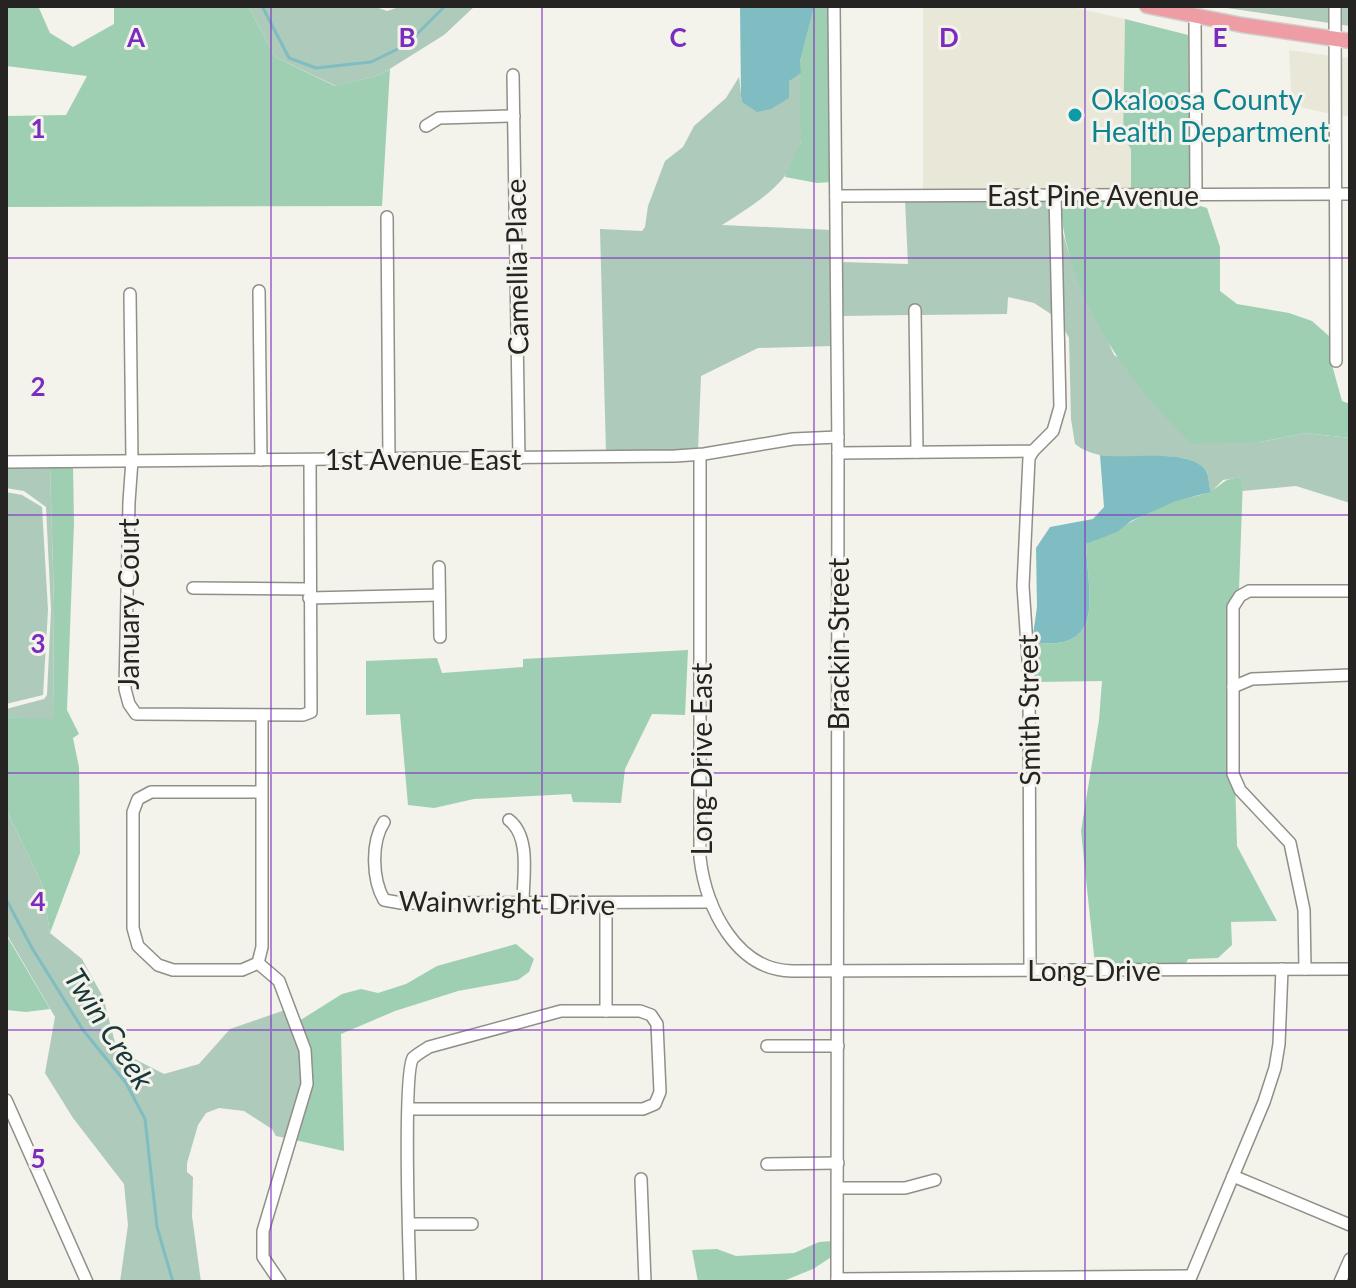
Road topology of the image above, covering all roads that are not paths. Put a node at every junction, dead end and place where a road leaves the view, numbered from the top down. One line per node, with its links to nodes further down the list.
1 (834, 6): 12 (street, Brackin Street)
2 (1147, 6): 4 (main road)
3 (1335, 6): 5 (street)
4 (1195, 16): 5 (main road); 10 (street)
5 (1343, 40): 11 (street)
6 (513, 75): 7 (street, Camellia Place)
7 (514, 116): 8 (street); 24 (street, Camellia Place)
8 (426, 126)
9 (1055, 194): 10 (street, East Pine Avenue); 12 (street, East Pine Avenue); 19 (street)
10 (1196, 194): 11 (street, East Pine Avenue)
11 (1344, 194): 17 (street)
12 (836, 196): 18 (street, Brackin Street)
13 (387, 217): 23 (street)
14 (259, 291): 26 (street)
15 (130, 294): 25 (street)
16 (915, 310): 20 (street)
17 (1336, 361)
18 (838, 437): 21 (street, Brackin Street); 22 (street, 1st Avenue East)
19 (1033, 451): 20 (street); 48 (street, Smith Street)
20 (917, 452): 21 (street)
21 (838, 453): 49 (street, Brackin Street)
22 (700, 455): 24 (street, 1st Avenue East); 41 (street, Long Drive East)
23 (389, 459): 24 (street, 1st Avenue East); 27 (street, 1st Avenue East)
24 (519, 459)
25 (132, 460): 26 (street, 1st Avenue East); 28 (street, 1st Avenue East); 37 (street, January Court)
26 (261, 460): 27 (street, 1st Avenue East)
27 (310, 460): 32 (street)
28 (6, 462)
29 (439, 567): 33 (street)
30 (193, 588): 32 (street)
31 (1350, 591): 36 (street)
32 (309, 593): 33 (street); 37 (street, January Court)
33 (439, 595): 34 (street)
34 (440, 637)
35 (1350, 675): 36 (street)
36 (1233, 687): 46 (street)
37 (262, 715): 38 (street)
38 (262, 792): 44 (street); 44 (street)
39 (509, 820): 42 (street)
40 (384, 822): 42 (street, Wainwright Drive)
41 (711, 902): 43 (street, Wainwright Drive); 49 (street, Long Drive East)
42 (523, 903): 43 (street, Wainwright Drive)
43 (606, 904): 50 (street)
44 (258, 963): 68 (street)
45 (1282, 969): 46 (street, Long Drive); 48 (street, Long Drive); 57 (street)
46 (1305, 969): 47 (street, Long Drive)
47 (1350, 969)
48 (1030, 970): 49 (street, Long Drive)
49 (838, 971): 52 (street, Brackin Street)
50 (606, 1011): 54 (street); 54 (street)
51 (767, 1046): 52 (street)
52 (838, 1046): 55 (street, Brackin Street)
53 (6, 1100): 67 (street)
54 (408, 1109): 61 (street)
55 (838, 1163): 56 (street); 60 (street, Brackin Street)
56 (767, 1164)
57 (1233, 1176): 63 (street); 65 (street)
58 (641, 1179): 70 (street)
59 (935, 1180): 60 (street)
60 (838, 1188): 66 (street, Brackin Street)
61 (409, 1224): 62 (street); 69 (street)
62 (472, 1224)
63 (1350, 1225)
64 (1350, 1259): 71 (street)
65 (1190, 1279): 66 (street)
66 (837, 1280)
67 (87, 1282)
68 (280, 1282)
69 (410, 1282)
70 (645, 1282)
71 (1340, 1282)

